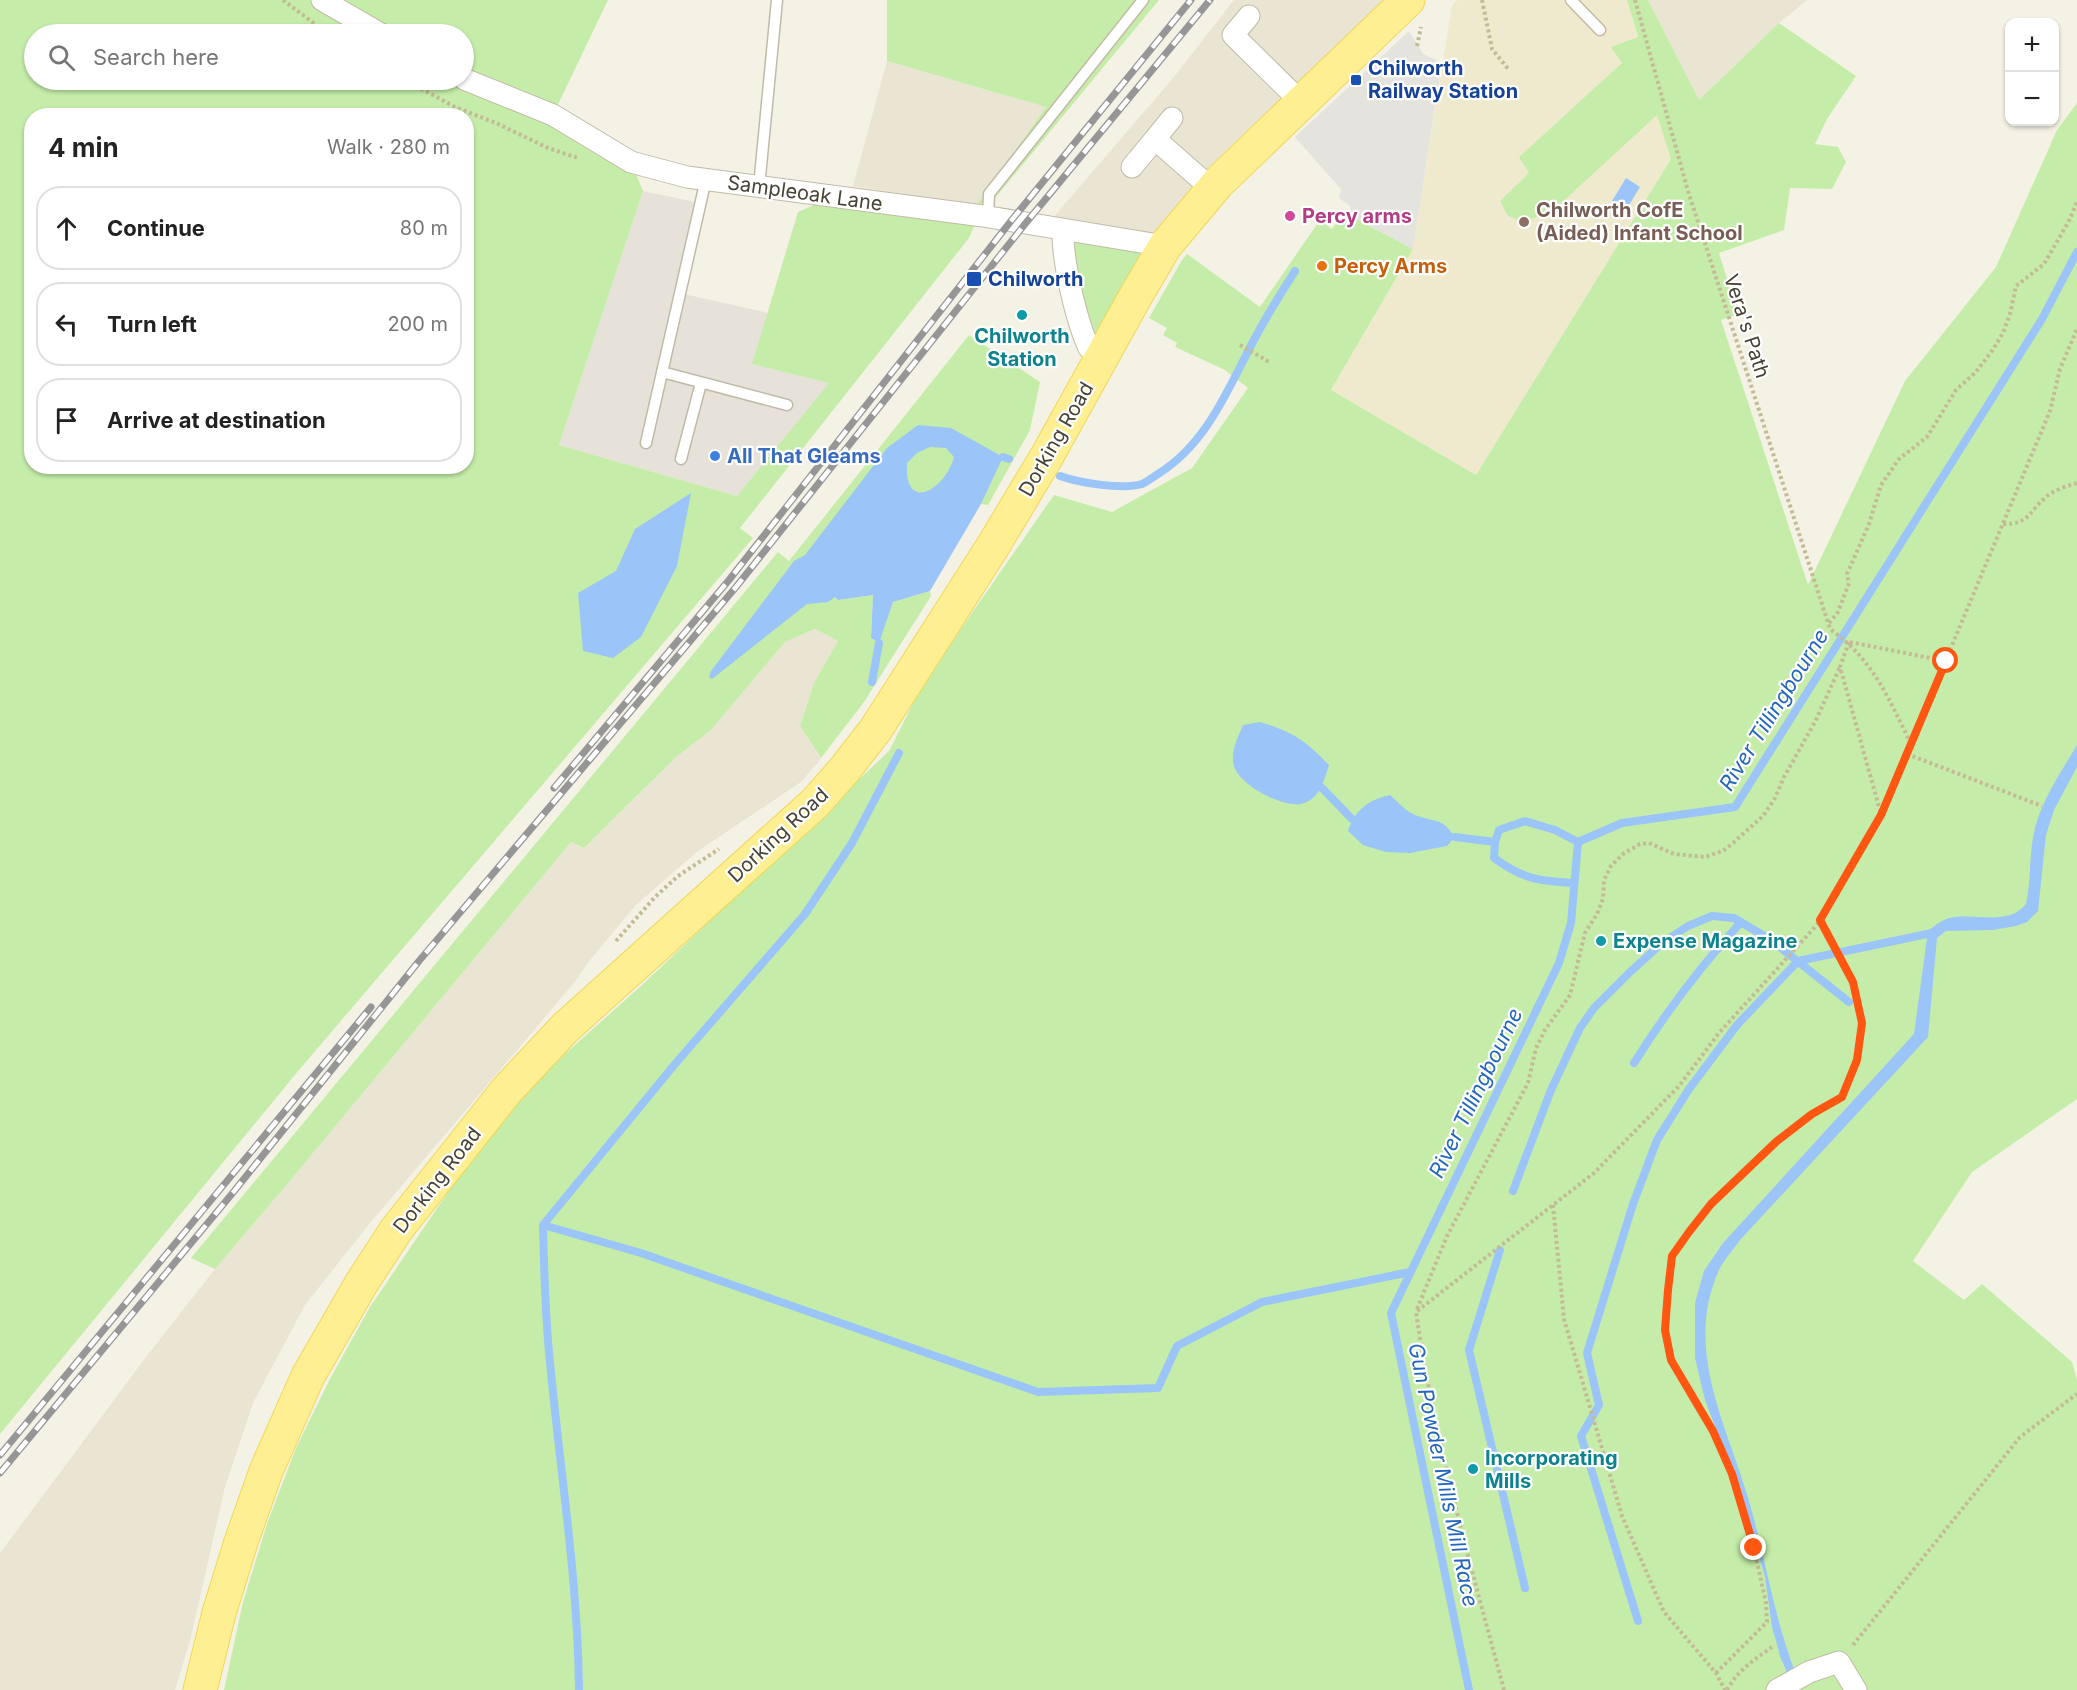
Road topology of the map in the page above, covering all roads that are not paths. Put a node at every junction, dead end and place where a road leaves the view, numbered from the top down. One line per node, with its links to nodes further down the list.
1 (322, 0): 7 (street)
2 (777, 0): 15 (lane)
3 (1143, 0): 17 (lane)
4 (1408, 0): 10 (main road, Dorking Road)
5 (1571, 0): 8 (lane)
6 (1249, 16): 10 (street)
7 (364, 24)
8 (1599, 30)
9 (474, 83): 14 (street, Sampleoak Lane)
10 (1301, 102): 16 (main road, Dorking Road)
11 (1172, 118): 12 (street)
12 (1155, 139): 13 (street); 16 (street)
13 (1132, 167)
14 (706, 179): 15 (street, Sampleoak Lane); 21 (lane)
15 (759, 187): 17 (street, Sampleoak Lane)
16 (1212, 189): 19 (main road, Dorking Road)
17 (988, 217): 18 (street, Sampleoak Lane)
18 (1063, 230): 19 (street, Sampleoak Lane); 20 (street)
19 (1165, 246): 20 (main road, Dorking Road)
20 (1103, 355): 27 (main road, Dorking Road)
21 (662, 372): 22 (lane); 24 (lane)
22 (702, 383): 23 (lane); 25 (lane)
23 (787, 405)
24 (646, 443)
25 (681, 459)
26 (1778, 1689): 28 (street)
27 (200, 1690)
28 (1856, 1690)

